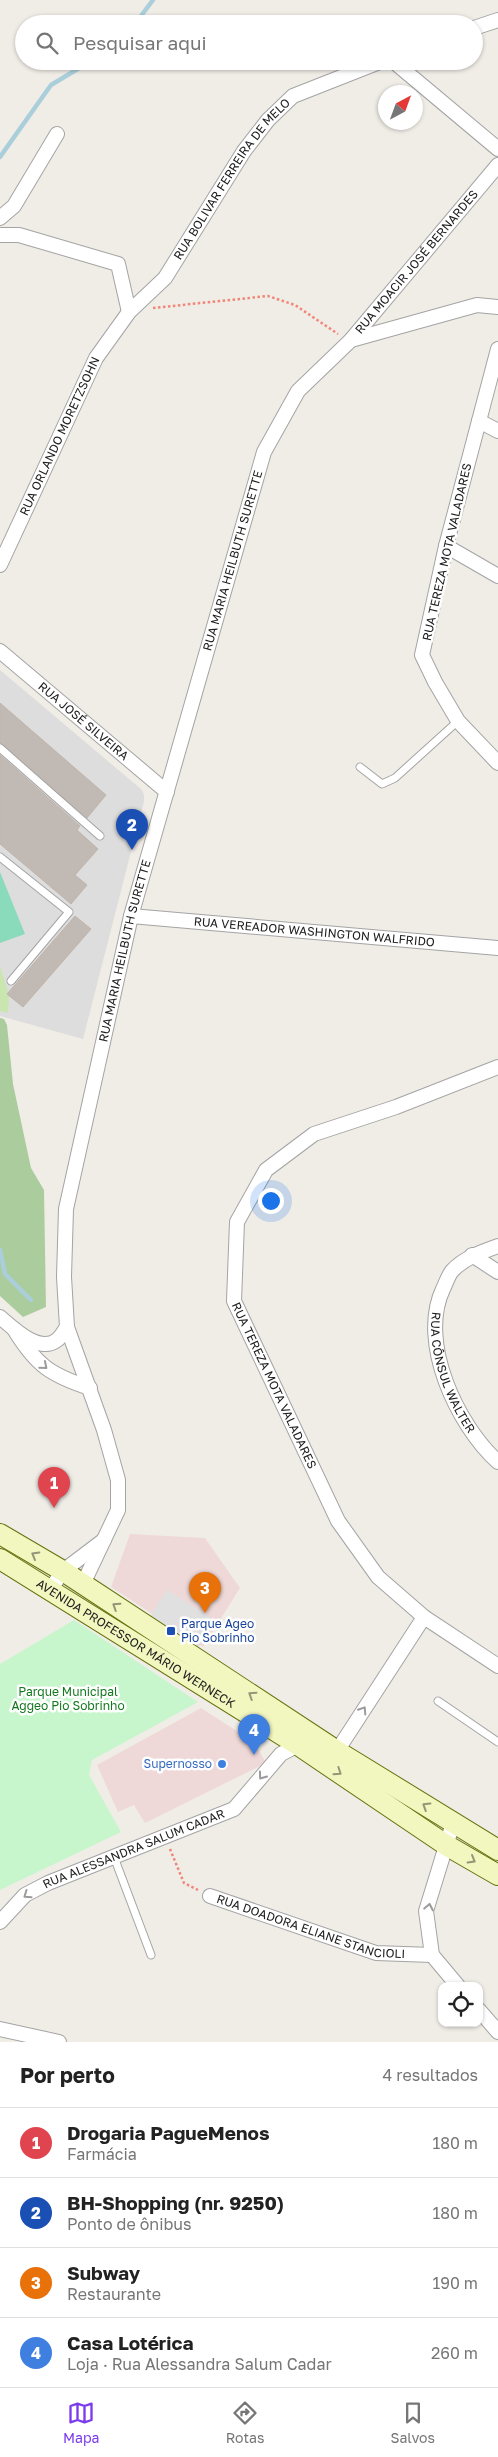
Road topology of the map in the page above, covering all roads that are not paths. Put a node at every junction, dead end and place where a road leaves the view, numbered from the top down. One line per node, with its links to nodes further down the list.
1 (498, 20): 2 (street)
2 (483, 25)
3 (359, 70): 11 (street, RUA BOLIVAR FERREIRA DE MELO)
4 (404, 70): 6 (street)
5 (57, 134): 8 (street)
6 (498, 149)
7 (498, 165): 12 (street, RUA MOACIR JOSÉ BERNARDES)
8 (0, 218)
9 (0, 234): 11 (street)
10 (498, 307): 12 (street, RUA MARIA HEILBUTH SURETTE)
11 (129, 312): 17 (street, RUA ORLANDO MORETZSOHN)
12 (352, 340): 24 (street, RUA MARIA HEILBUTH SURETTE)
13 (498, 349): 14 (street, RUA TEREZA MOTA VALADARES)
14 (479, 420): 15 (street); 16 (street, RUA TEREZA MOTA VALADARES)
15 (498, 432)
16 (446, 546): 18 (street); 20 (street, RUA TEREZA MOTA VALADARES)
17 (0, 565)
18 (498, 576)
19 (0, 651): 24 (street, RUA JOSÉ SILVEIRA)
20 (458, 721): 22 (street, RUA TEREZA MOTA VALADARES); 23 (lane)
21 (0, 748): 25 (lane)
22 (498, 763)
23 (360, 767)
24 (167, 792): 27 (street, RUA MARIA HEILBUTH SURETTE)
25 (100, 836)
26 (0, 857): 29 (lane)
27 (131, 916): 28 (street, RUA VEREADOR WASHINGTON WALFRIDO); 35 (street, RUA MARIA HEILBUTH SURETTE)
28 (498, 948)
29 (11, 980)
30 (498, 1068): 45 (street, RUA TEREZA MOTA VALADARES)
31 (498, 1246): 32 (street, RUA CÔNSUL WALTER)
32 (472, 1255): 33 (street); 38 (street, RUA CÔNSUL WALTER)
33 (498, 1272)
34 (0, 1318): 36 (street)
35 (67, 1327): 36 (street); 37 (street, RUA MARIA HEILBUTH SURETTE)
36 (14, 1329): 37 (street, one-way to 37)
37 (90, 1388): 40 (street, RUA MARIA HEILBUTH SURETTE)
38 (498, 1462)
39 (0, 1534): 42 (main road, AVENIDA PROFESSOR MÁRIO WERNECK, one-way to 39)
40 (107, 1538): 42 (street); 43 (street, RUA MARIA HEILBUTH SURETTE)
41 (2, 1564): 44 (main road, AVENIDA PROFESSOR MÁRIO WERNECK)
42 (63, 1571): 43 (main road, AVENIDA PROFESSOR MÁRIO WERNECK); 44 (street)
43 (83, 1584): 48 (main road, AVENIDA PROFESSOR MÁRIO WERNECK, one-way to 43)
44 (50, 1590): 48 (main road, AVENIDA PROFESSOR MÁRIO WERNECK)
45 (424, 1617): 46 (street, RUA TEREZA MOTA VALADARES); 50 (street, one-way to 45)
46 (498, 1666)
47 (438, 1701): 49 (lane)
48 (302, 1738): 50 (main road, AVENIDA PROFESSOR MÁRIO WERNECK); 52 (main road, AVENIDA PROFESSOR MÁRIO WERNECK, one-way to 52); 54 (street, RUA ALESSANDRA SALUM CADAR, one-way to 54)
49 (498, 1742)
50 (336, 1751): 51 (main road, AVENIDA PROFESSOR MÁRIO WERNECK, one-way to 50)
51 (453, 1823): 52 (street); 53 (main road, AVENIDA PROFESSOR MÁRIO WERNECK)
52 (446, 1846): 55 (main road, AVENIDA PROFESSOR MÁRIO WERNECK, one-way to 55); 59 (street, one-way to 52)
53 (498, 1850)
54 (114, 1857): 57 (street, RUA ALESSANDRA SALUM CADAR, one-way to 57); 58 (lane)
55 (498, 1875)
56 (210, 1896): 59 (street, RUA DOADORA ELIANE STANCIOLI)
57 (0, 1922)
58 (151, 1954)
59 (432, 1955): 60 (street)
60 (455, 1982)
61 (483, 2015): 63 (street)
62 (0, 2029): 64 (street)
63 (498, 2032)
64 (59, 2042)

